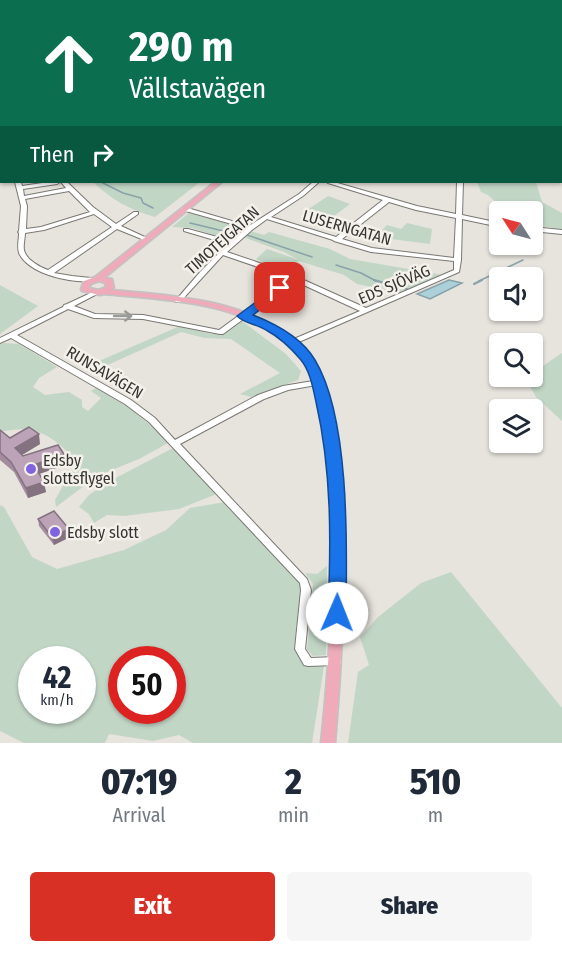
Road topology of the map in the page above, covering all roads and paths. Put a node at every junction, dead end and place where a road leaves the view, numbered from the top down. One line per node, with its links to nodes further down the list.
1 (44, 183): 7 (street)
2 (65, 183): 8 (street)
3 (218, 183): 11 (main road)
4 (315, 183): 14 (street, TIMOTEJGATAN)
5 (333, 183): 10 (street)
6 (460, 183): 15 (street)
7 (19, 185): 9 (street)
8 (69, 189): 9 (street); 12 (street)
9 (22, 198): 21 (street)
10 (387, 200): 15 (street); 24 (street)
11 (184, 209): 18 (street); 23 (main road)
12 (95, 212): 17 (street); 21 (street)
13 (136, 213): 17 (street)
14 (266, 217): 18 (street, TIMOTEJGATAN); 24 (street, LUSERNGATAN)
15 (458, 218): 16 (street); 28 (street)
16 (489, 223)
17 (115, 226): 23 (street); 29 (street)
18 (251, 228): 25 (street, TIMOTEJGATAN)
19 (186, 230): 25 (street)
20 (543, 231): 22 (street)
21 (21, 232): 29 (street)
22 (562, 232)
23 (146, 240): 27 (main road)
24 (336, 240): 28 (street, LUSERNGATAN)
25 (233, 243): 26 (street, TIMOTEJGATAN)
26 (223, 253): 30 (street); 35 (street, TIMOTEJGATAN)
27 (123, 259): 31 (main road); 32 (main road)
28 (458, 260): 37 (street, EDS SJÖVÄG)
29 (49, 273): 32 (street)
30 (294, 278): 37 (street); 38 (street)
31 (110, 283): 32 (main road); 33 (main road); 34 (main road)
32 (90, 284): 33 (main road); 36 (street)
33 (99, 292): 34 (main road); 36 (street)
34 (138, 295): 35 (main road)
35 (178, 301): 38 (main road)
36 (66, 306): 38 (street, one-way to 38); 39 (street)
37 (366, 311): 41 (street, EDS SJÖVÄG)
38 (244, 316): 41 (main road)
39 (12, 335): 40 (street); 43 (street, RUNSAVÄGEN)
40 (0, 341)
41 (292, 343): 42 (main road)
42 (319, 382): 43 (street); 44 (main road)
43 (174, 444): 44 (street, RUNSAVÄGEN)
44 (336, 661): 45 (main road)
45 (328, 743)

